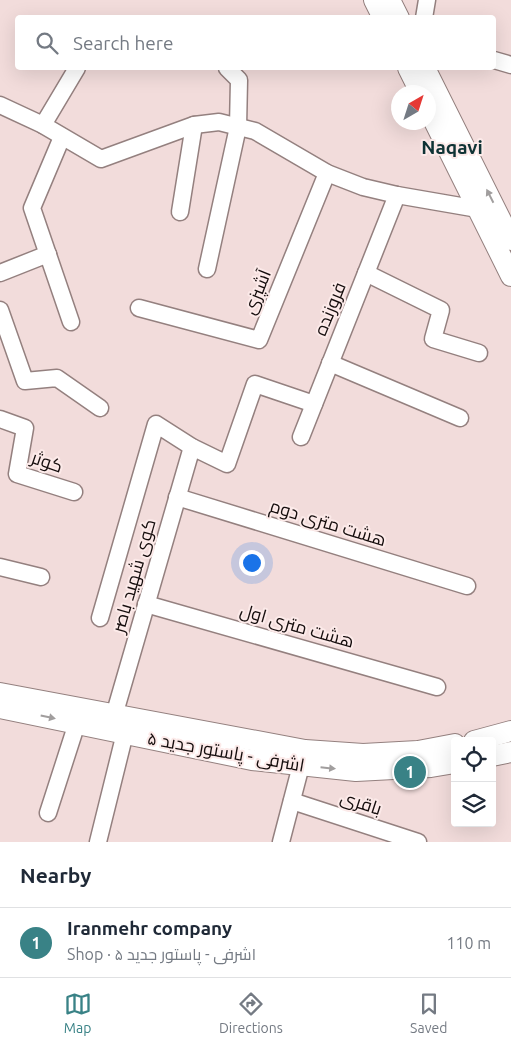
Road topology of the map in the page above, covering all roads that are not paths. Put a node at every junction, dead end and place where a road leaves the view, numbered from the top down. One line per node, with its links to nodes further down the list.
1 (374, 0): 4 (main road)
2 (390, 0): 5 (main road)
3 (427, 0): 6 (street)
4 (382, 15)
5 (398, 15)
6 (424, 15)
7 (496, 61): 8 (street)
8 (511, 65)
9 (76, 70): 15 (street)
10 (229, 70): 18 (street)
11 (409, 70): 13 (main road)
12 (426, 70): 24 (main road, one-way to 12)
13 (416, 85)
14 (0, 105): 15 (street)
15 (43, 125): 19 (street)
16 (436, 125): 22 (main road)
17 (194, 126): 18 (street); 19 (street); 23 (street)
18 (238, 127): 20 (street); 26 (street)
19 (62, 137): 25 (street)
20 (327, 173): 21 (street); 30 (street, آشپزی)
21 (397, 195): 22 (street); 28 (street, فروزنده)
22 (478, 209): 29 (main road)
23 (180, 212)
24 (511, 240)
25 (48, 254): 27 (street); 32 (street)
26 (206, 269)
27 (0, 273)
28 (366, 273): 33 (street); 34 (street, فروزنده)
29 (511, 276)
30 (139, 308)
31 (0, 310): 36 (street)
32 (71, 322)
33 (479, 353)
34 (330, 363): 35 (street, فروزنده); 37 (street)
35 (314, 404): 39 (street, فروزنده); 40 (street)
36 (100, 408)
37 (460, 418)
38 (0, 419): 41 (street, کوثر)
39 (301, 437)
40 (192, 447): 42 (street, کوی شهید باصر); 47 (street)
41 (74, 492)
42 (177, 497): 45 (street, هشت متری دوم); 46 (street, کوی شهید باصر)
43 (0, 567): 44 (street)
44 (41, 577)
45 (467, 586)
46 (146, 604): 48 (street, هشت متری اول); 52 (street, کوی شهید باصر)
47 (100, 618)
48 (437, 687)
49 (0, 693): 52 (main road, اشرفی - پاستور جدید ۵)
50 (0, 708): 51 (main road, اشرفی - پاستور جدید ۵, one-way to 51)
51 (77, 723): 52 (main road, اشرفی - پاستور جدید ۵); 59 (street)
52 (116, 726): 56 (main road, اشرفی - پاستور جدید ۵); 60 (street, کوی شهید باصر)
53 (511, 731): 54 (main road)
54 (489, 737)
55 (451, 745): 56 (main road, اشرفی - پاستور جدید ۵)
56 (303, 758): 57 (main road, اشرفی - پاستور جدید ۵, one-way to 57); 58 (street)
57 (451, 764)
58 (292, 801): 61 (street); 62 (street, باقری)
59 (48, 814)
60 (98, 842)
61 (280, 842)
62 (418, 842)

